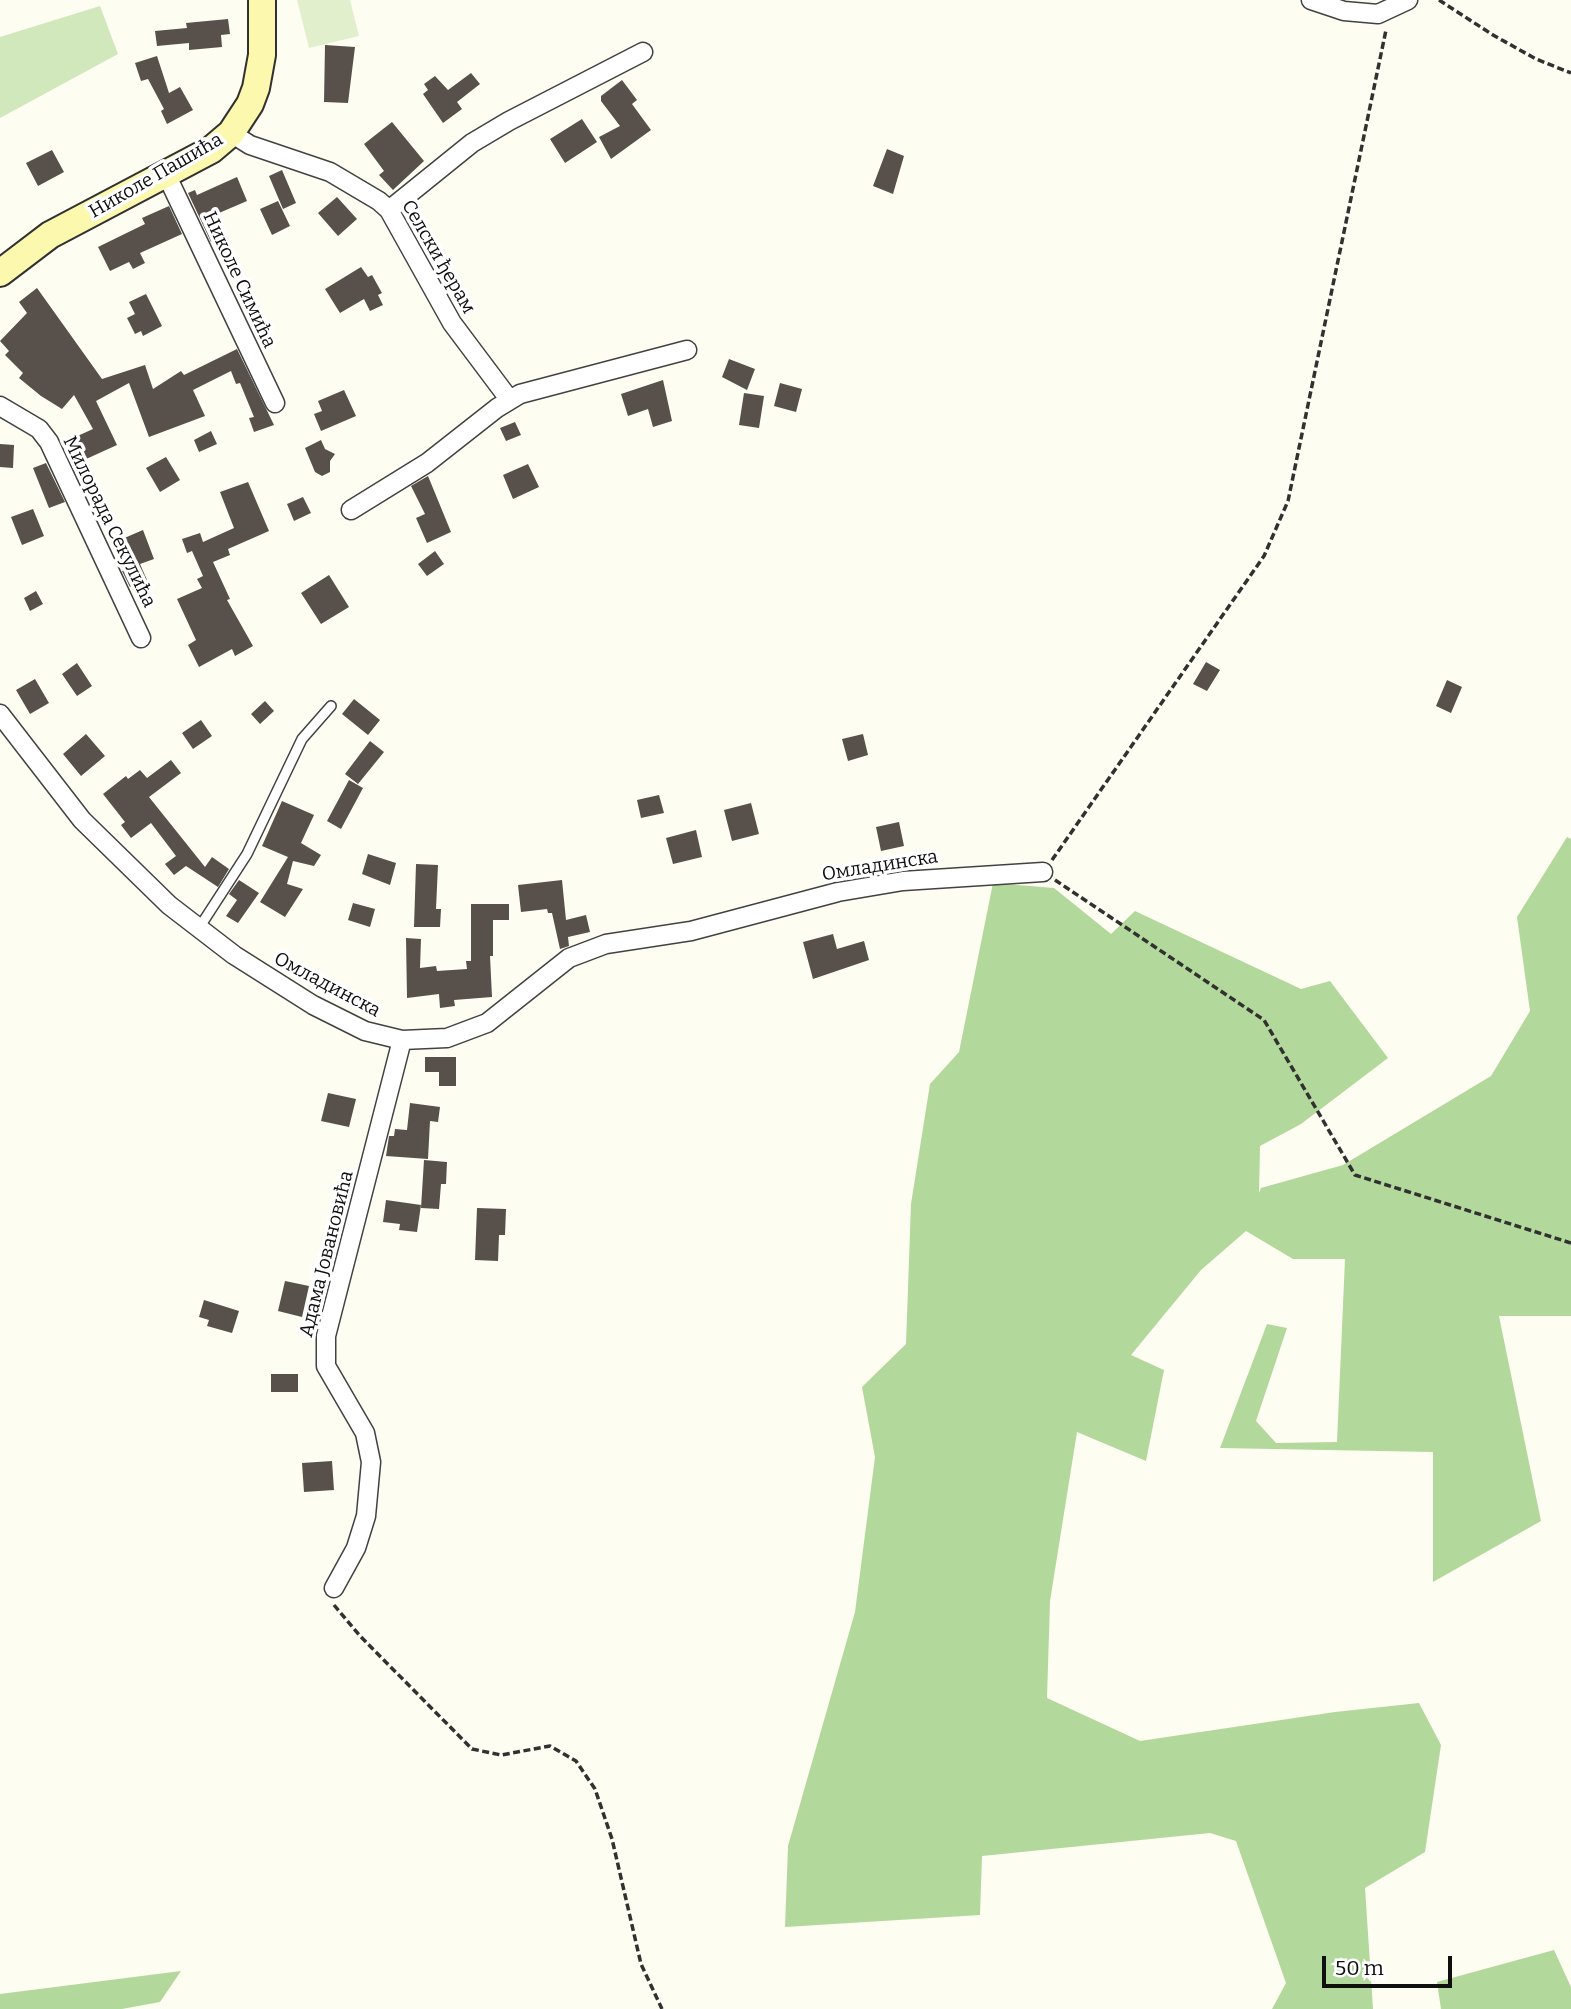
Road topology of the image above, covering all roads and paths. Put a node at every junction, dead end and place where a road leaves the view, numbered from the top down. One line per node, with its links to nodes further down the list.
1 (262, 0): 8 (street, Николе Пашића)
2 (1311, 0): 5 (street)
3 (1408, 0): 5 (street)
4 (1439, 0): 7 (path)
5 (1390, 10): 20 (path)
6 (643, 52): 10 (street)
7 (1571, 73)
8 (230, 133): 9 (street, Николе Пашића); 10 (street, Селски ђерам)
9 (166, 174): 11 (street, Николе Пашића); 14 (street, Николе Симића)
10 (389, 210): 13 (street, Селски ђерам)
11 (0, 273)
12 (687, 350): 13 (street)
13 (509, 399): 16 (street)
14 (275, 403)
15 (0, 406): 17 (street, Милорада Секулића)
16 (351, 510)
17 (141, 638)
18 (331, 706): 21 (lane)
19 (0, 714): 21 (street, Омладинска)
20 (1043, 872): 22 (street, Омладинска); 23 (path)
21 (199, 928): 22 (street, Омладинска)
22 (402, 1041): 24 (street, Адама Јовановића)
23 (1571, 1243)
24 (334, 1588): 25 (path)
25 (662, 2009)

